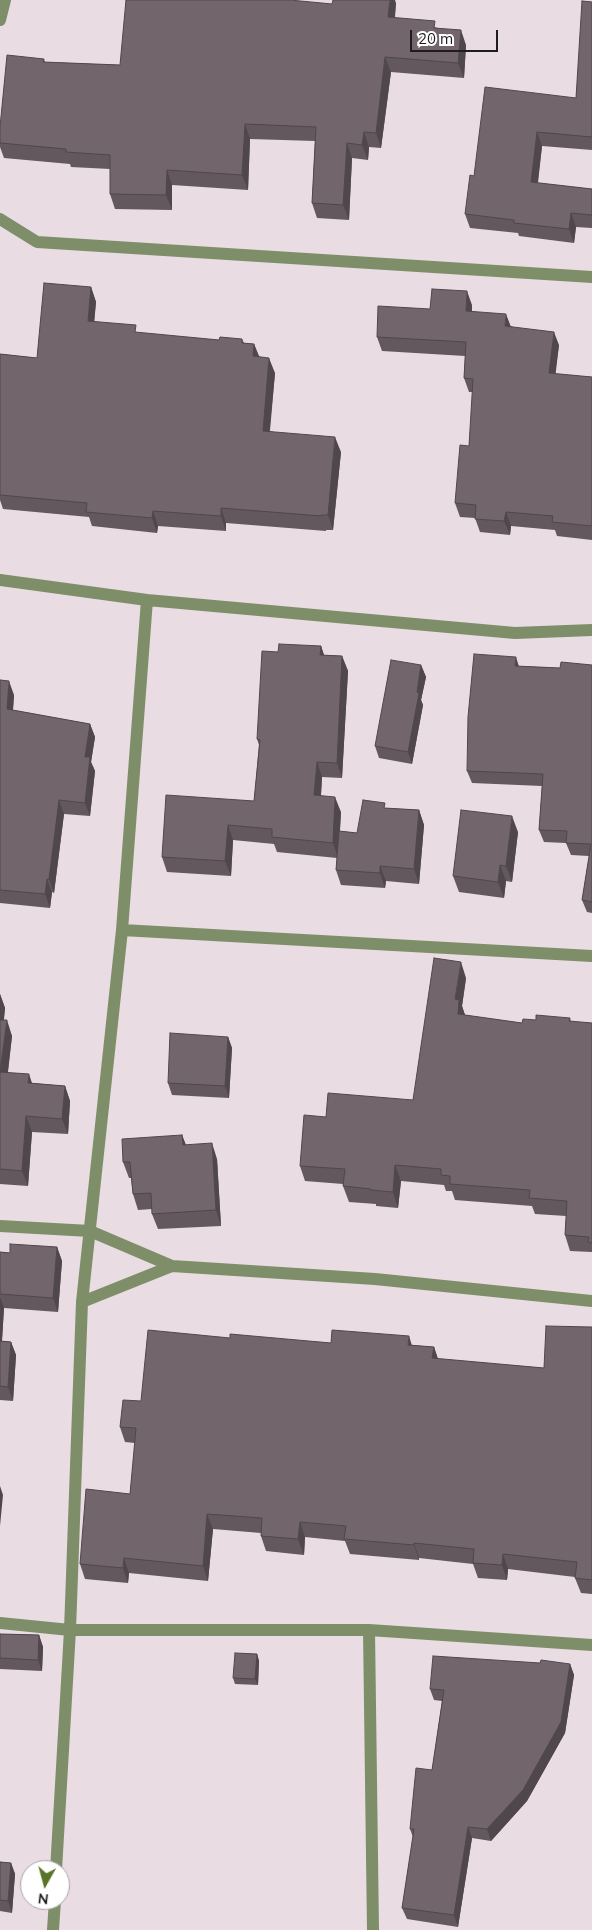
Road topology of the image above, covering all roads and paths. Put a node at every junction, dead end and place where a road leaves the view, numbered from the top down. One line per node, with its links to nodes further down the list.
1 (5, 0): 2 (street)
2 (0, 20)
3 (0, 219): 4 (street)
4 (592, 277)
5 (0, 580): 6 (street)
6 (147, 600): 7 (street); 8 (street)
7 (592, 630)
8 (122, 930): 9 (street); 11 (street)
9 (592, 956)
10 (0, 1226): 11 (street)
11 (90, 1231): 12 (street); 14 (street)
12 (172, 1266): 13 (street); 14 (street)
13 (592, 1301)
14 (82, 1302): 16 (street)
15 (0, 1623): 16 (street)
16 (70, 1630): 17 (street); 19 (street)
17 (369, 1630): 18 (street); 22 (street)
18 (592, 1645)
19 (57, 1860)
20 (54, 1910): 21 (street)
21 (53, 1930)
22 (372, 1930)

